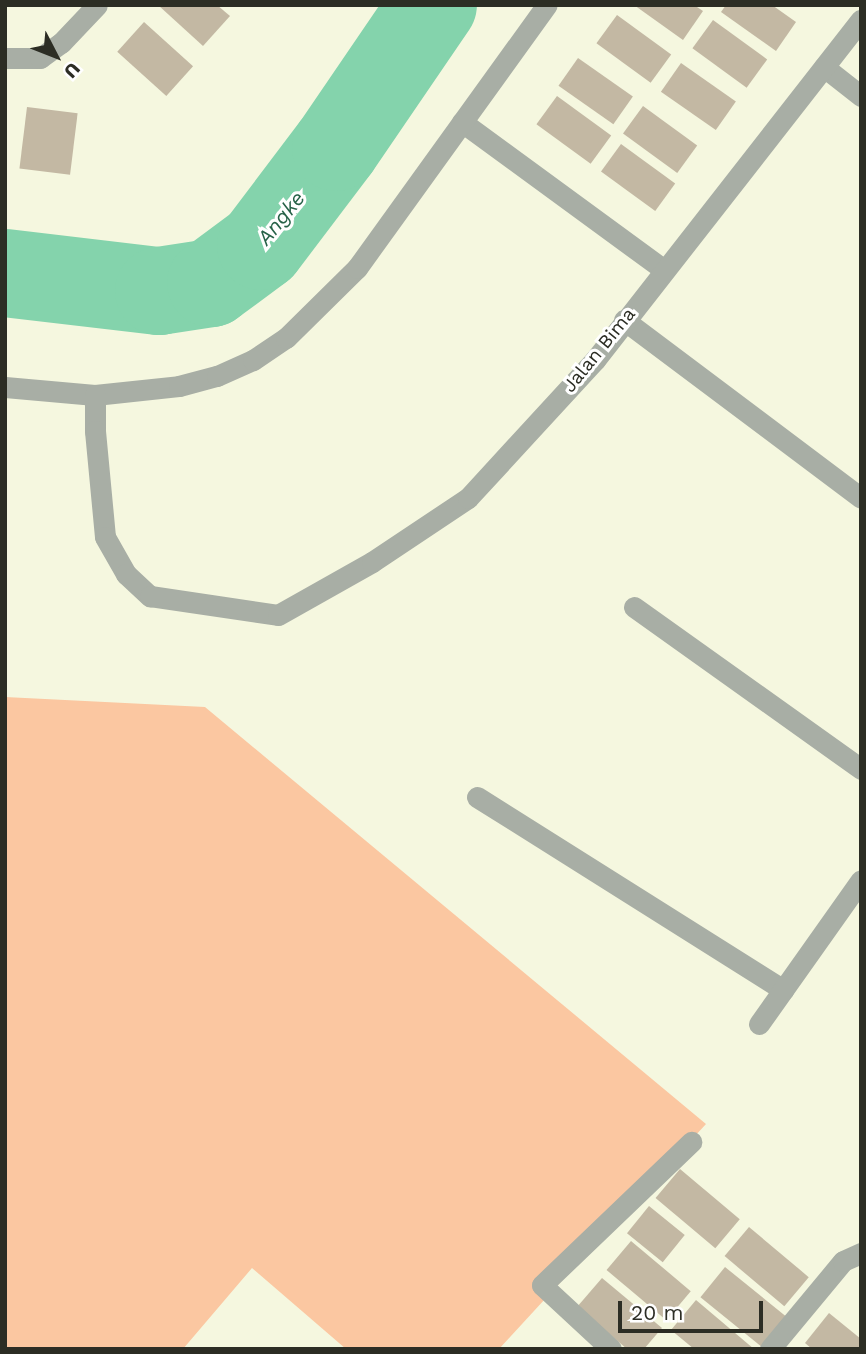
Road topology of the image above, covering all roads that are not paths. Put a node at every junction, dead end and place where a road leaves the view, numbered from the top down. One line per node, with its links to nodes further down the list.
1 (97, 5): 4 (street)
2 (547, 5): 7 (street)
3 (861, 20): 5 (street, Jalan Bima)
4 (5, 58)
5 (824, 67): 6 (street); 8 (street, Jalan Bima)
6 (861, 96)
7 (461, 122): 8 (street); 11 (street)
8 (664, 270): 9 (street, Jalan Bima)
9 (624, 320): 11 (street, Jalan Bima); 12 (street)
10 (5, 387): 11 (street)
11 (94, 395)
12 (861, 498)
13 (634, 607): 14 (street)
14 (861, 769)
15 (477, 797): 17 (street)
16 (861, 880): 17 (street)
17 (783, 990): 18 (street)
18 (759, 1024)
19 (691, 1142): 21 (street)
20 (861, 1253): 22 (street)
21 (611, 1349)
22 (770, 1349)

